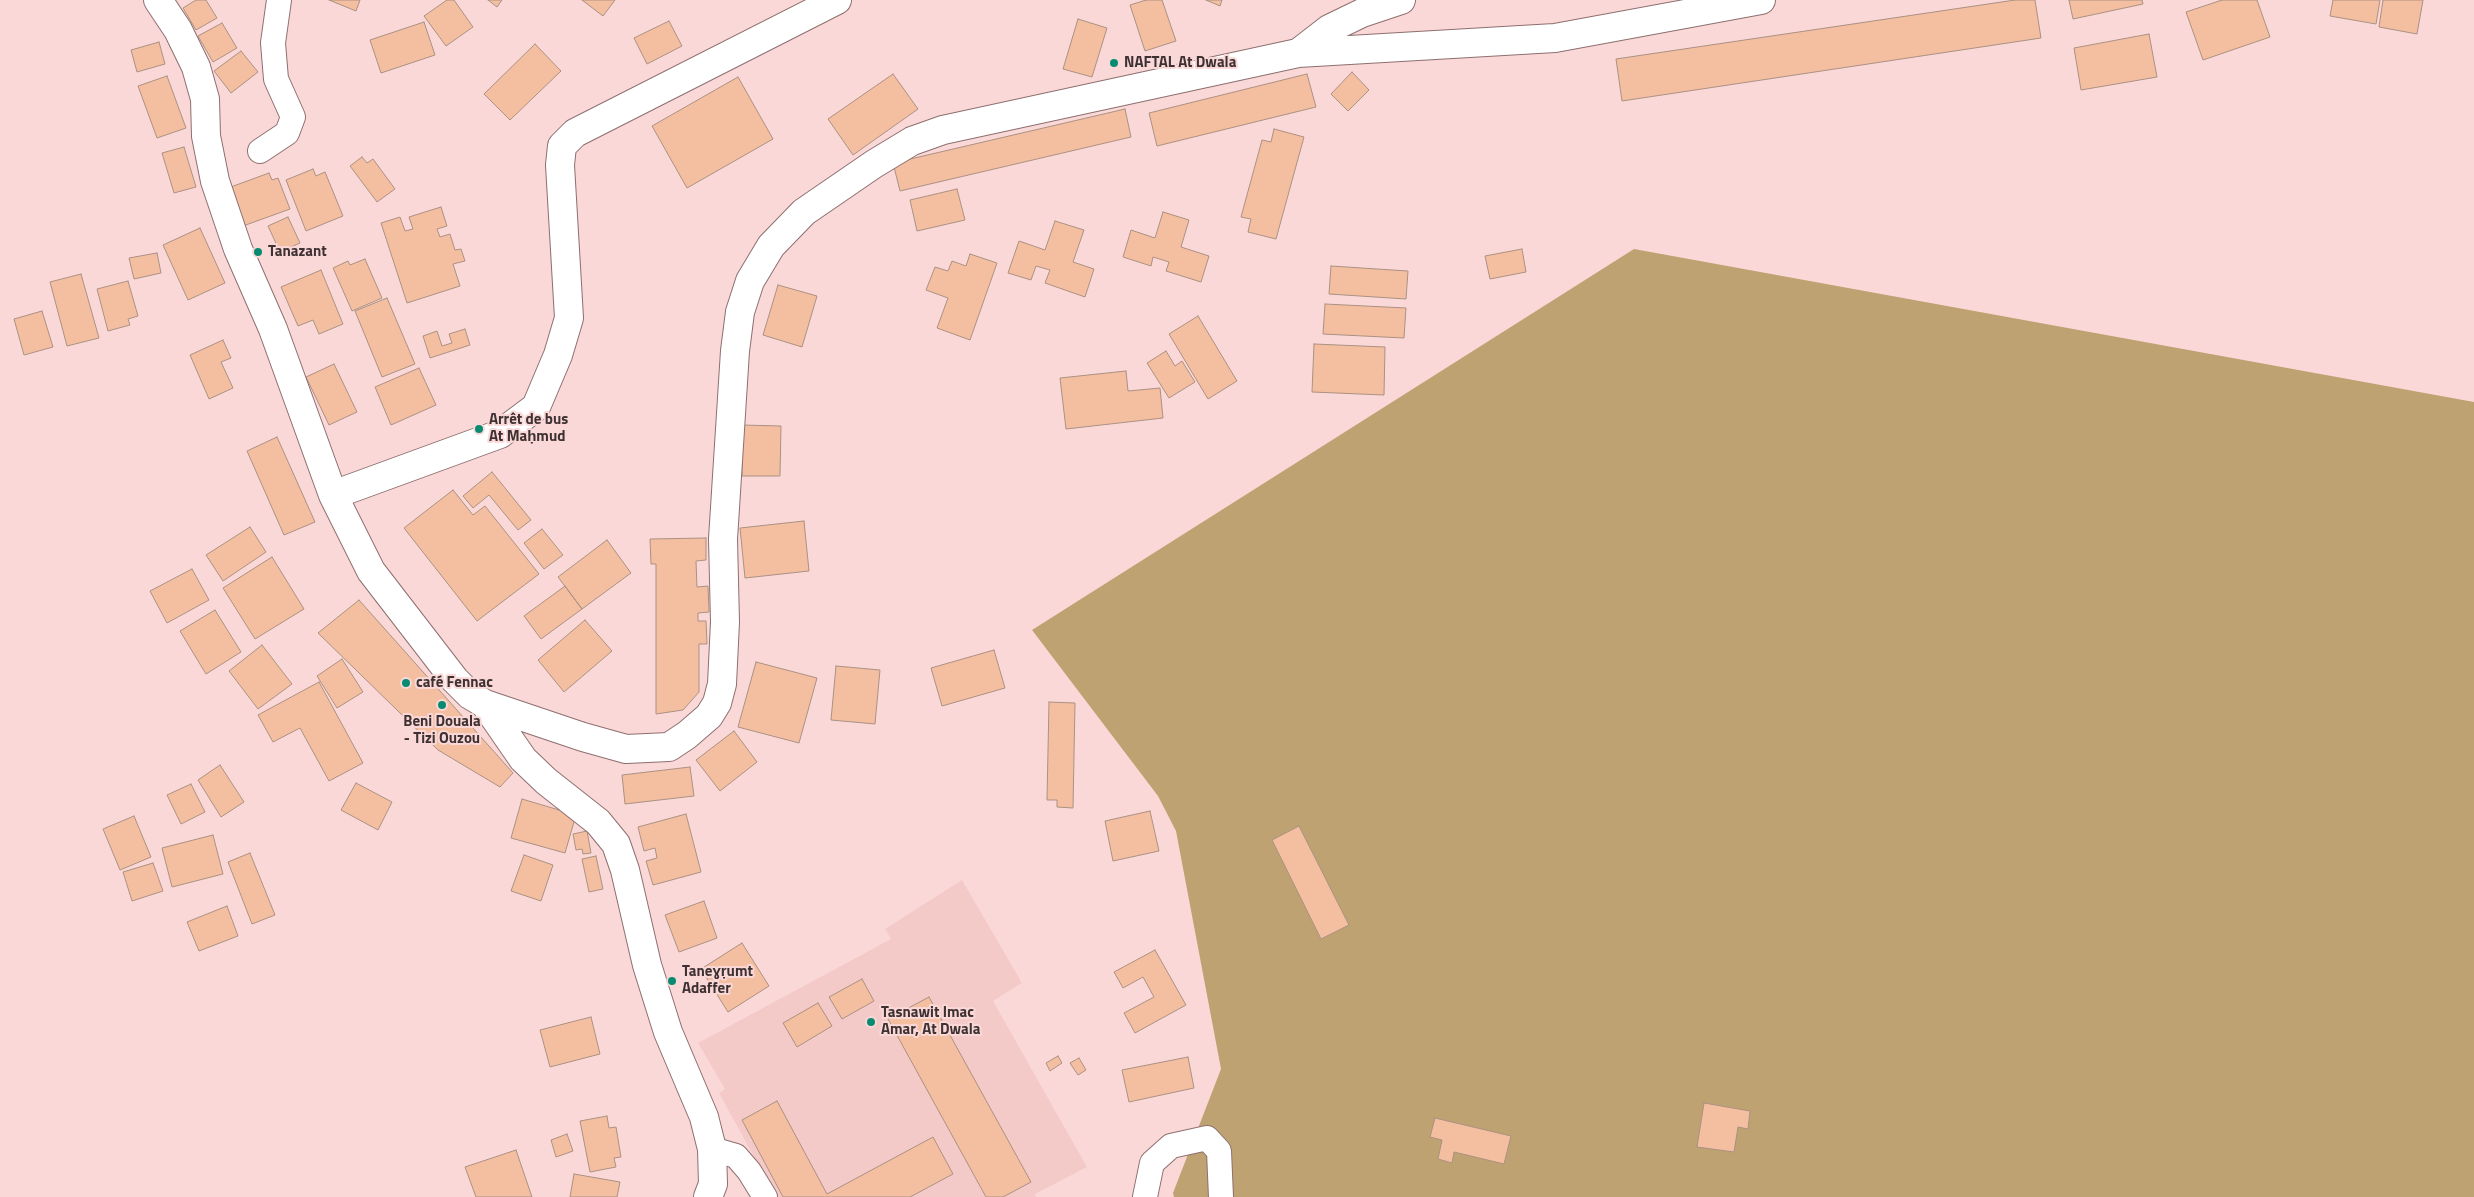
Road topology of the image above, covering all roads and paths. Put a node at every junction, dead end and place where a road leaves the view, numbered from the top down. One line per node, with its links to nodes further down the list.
1 (158, 0): 8 (main road)
2 (278, 0): 7 (street)
3 (837, 0): 8 (main road)
4 (1401, 0): 6 (main road)
5 (1761, 0): 6 (main road)
6 (1298, 53): 9 (main road)
7 (260, 151)
8 (333, 495): 9 (main road)
9 (485, 704): 10 (main road)
10 (712, 1149): 11 (main road); 12 (street)
11 (708, 1197)
12 (765, 1197)
13 (1146, 1197): 14 (street)
14 (1221, 1197)

